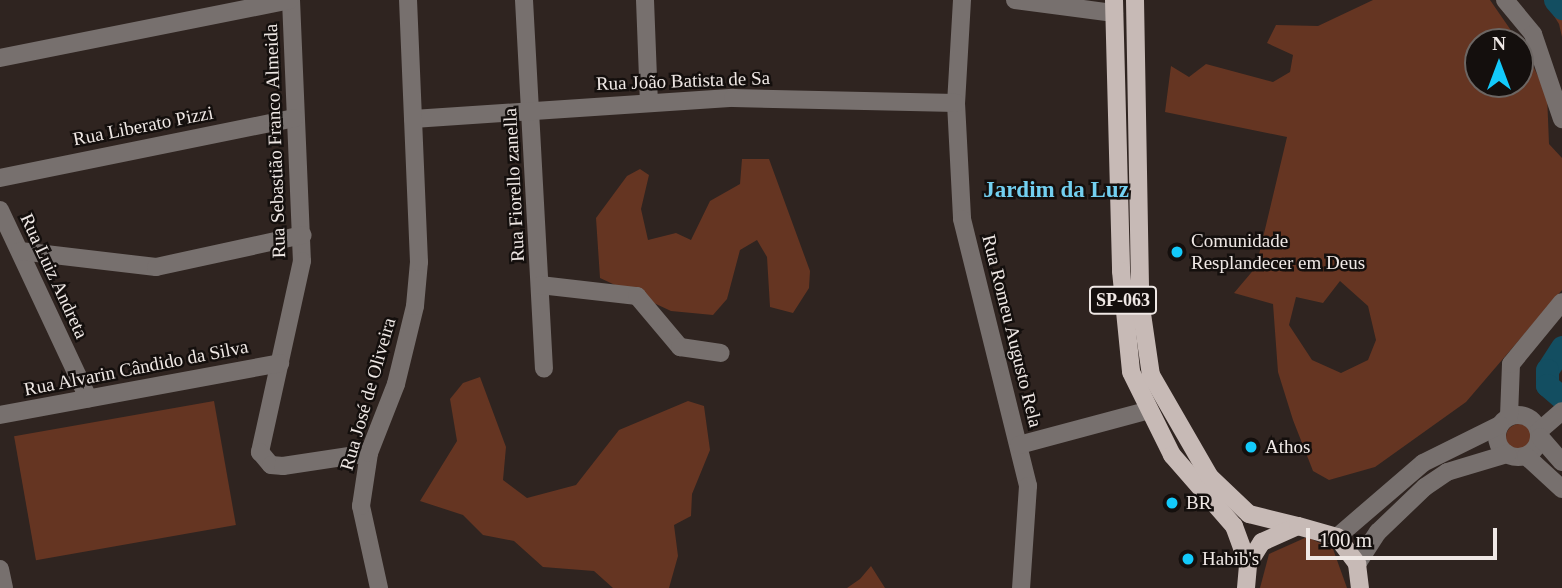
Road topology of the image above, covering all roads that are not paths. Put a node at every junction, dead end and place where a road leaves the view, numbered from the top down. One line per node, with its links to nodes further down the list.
1 (290, 0): 10 (street); 14 (street, Rua Sebastião Franco Almeida)
2 (408, 0): 15 (street, Rua José de Oliveira)
3 (524, 0): 13 (street, Rua Fiorello zanella)
4 (645, 0): 11 (street)
5 (962, 0): 12 (street, Rua Romeu Augusto Rela)
6 (1015, 0): 9 (street)
7 (1135, 0): 38 (main road, SP-063)
8 (1505, 0): 16 (street)
9 (1114, 7): 27 (main road, SP-063)
10 (0, 58)
11 (649, 103): 12 (street, Rua João Batista de Sa); 13 (street, Rua João Batista de Sa)
12 (956, 103): 32 (street, Rua Romeu Augusto Rela)
13 (531, 109): 15 (street, Rua João Batista de Sa); 21 (street, Rua Fiorello zanella)
14 (294, 118): 17 (street, Rua Liberato Pizzi); 19 (street, Rua Sebastião Franco Almeida)
15 (412, 119): 33 (street, Rua José de Oliveira)
16 (1562, 119)
17 (0, 178)
18 (0, 210): 20 (street, Rua Luiz Andreta)
19 (303, 235): 20 (street); 24 (street, Rua Sebastião Franco Almeida)
20 (20, 251): 26 (street, Rua Luiz Andreta)
21 (540, 285): 23 (street); 25 (street, Rua Fiorello zanella)
22 (1562, 302): 30 (street)
23 (721, 353)
24 (280, 363): 26 (street, Rua Alvarin Cândido da Silva); 33 (street, Rua Sebastião Franco Almeida)
25 (544, 368)
26 (88, 398): 29 (street, Rua Alvarin Cândido da Silva)
27 (1146, 411): 32 (street); 40 (main road, SP-063)
28 (1561, 413): 31 (street)
29 (0, 415)
30 (1504, 421): 31 (street); 34 (street); 39 (street)
31 (1540, 434): 35 (street); 36 (street)
32 (1019, 445): 45 (street, Rua Romeu Augusto Rela)
33 (369, 453): 44 (street, Rua José de Oliveira)
34 (1507, 454): 35 (street); 41 (street)
35 (1525, 456): 37 (street)
36 (1562, 462)
37 (1562, 489)
38 (1298, 526): 39 (main road, SP-063); 40 (main road)
39 (1337, 537): 41 (main road)
40 (1248, 564): 46 (main road, SP-063)
41 (1357, 564): 47 (main road)
42 (0, 569): 43 (street)
43 (5, 588)
44 (379, 588)
45 (1021, 588)
46 (1245, 588)
47 (1360, 588)

